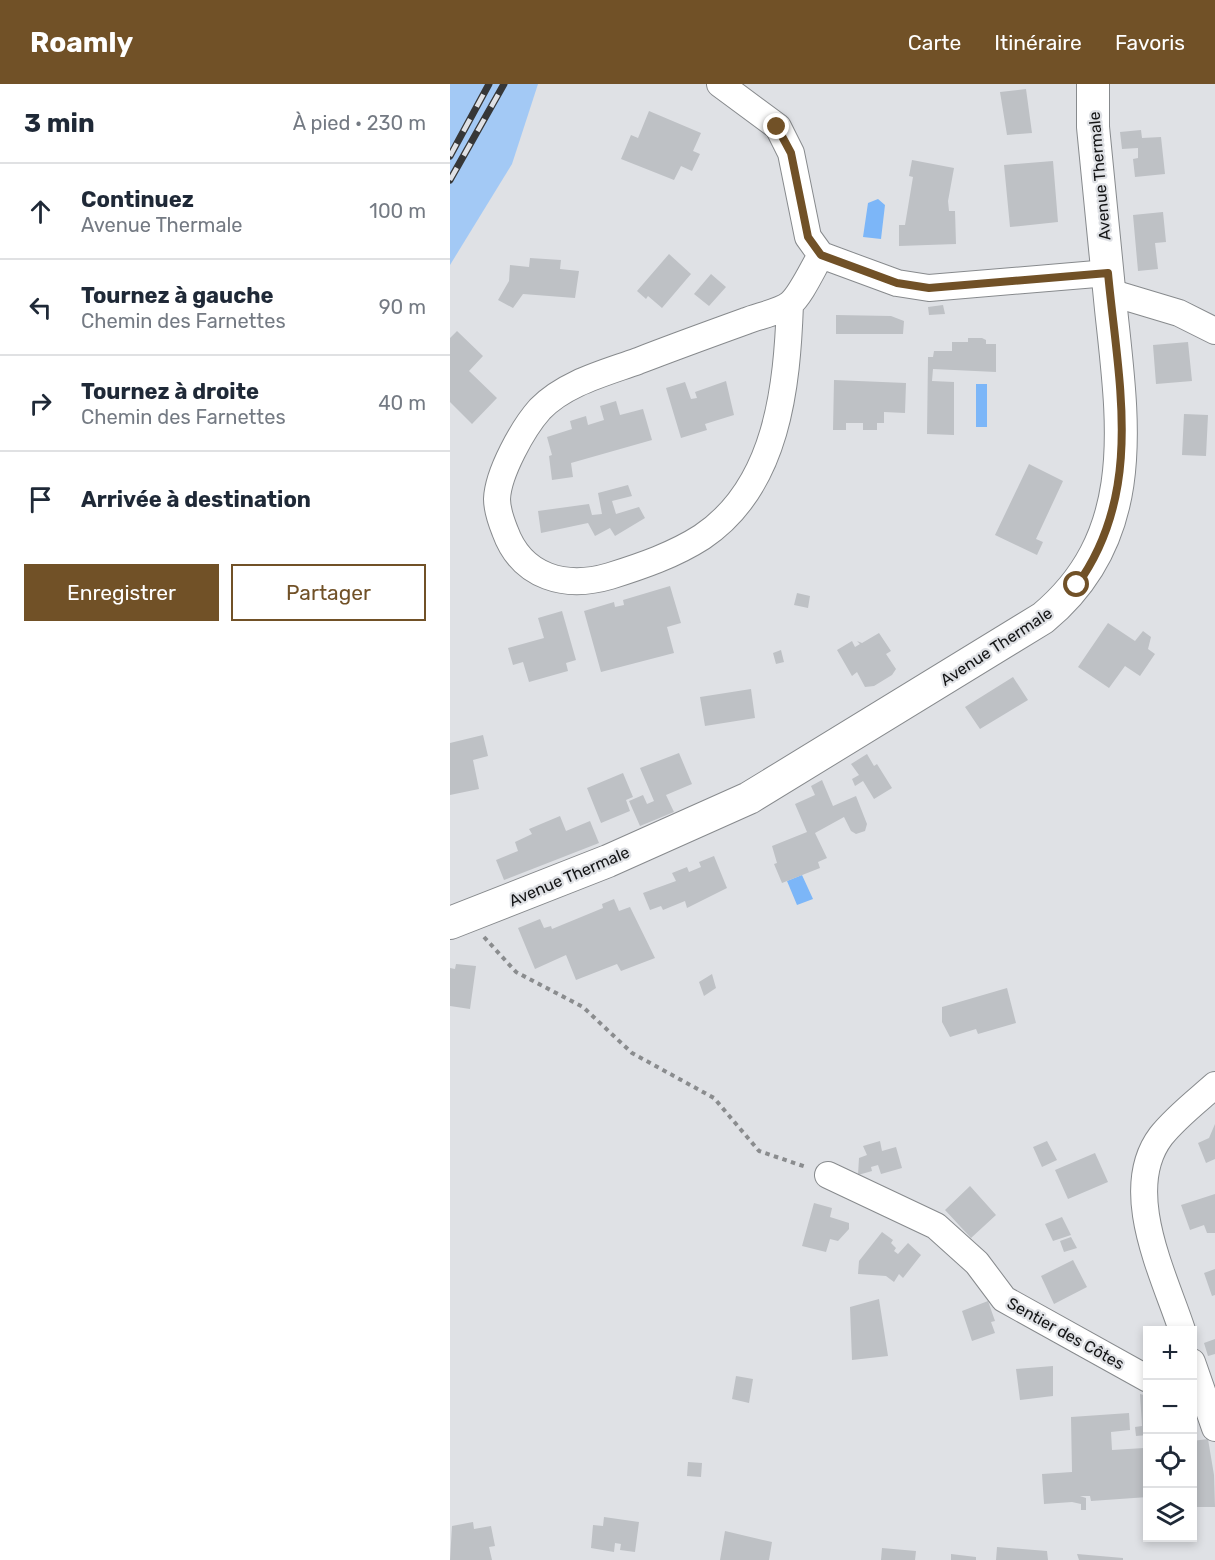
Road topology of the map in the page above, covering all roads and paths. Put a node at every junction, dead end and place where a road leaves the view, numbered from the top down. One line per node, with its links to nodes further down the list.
1 (720, 84): 3 (street)
2 (1093, 84): 4 (main road, Avenue Thermale)
3 (821, 255): 4 (street); 5 (street)
4 (1108, 282): 6 (street); 7 (main road, Avenue Thermale)
5 (790, 304): 5 (street)
6 (1215, 331)
7 (459, 920): 9 (path)
8 (1215, 1085): 10 (street)
9 (828, 1175): 11 (street, Sentier des Côtes)
10 (1181, 1326)
11 (1143, 1376)
12 (1196, 1380): 13 (street)
13 (1199, 1398): 14 (street)
14 (1215, 1428)

